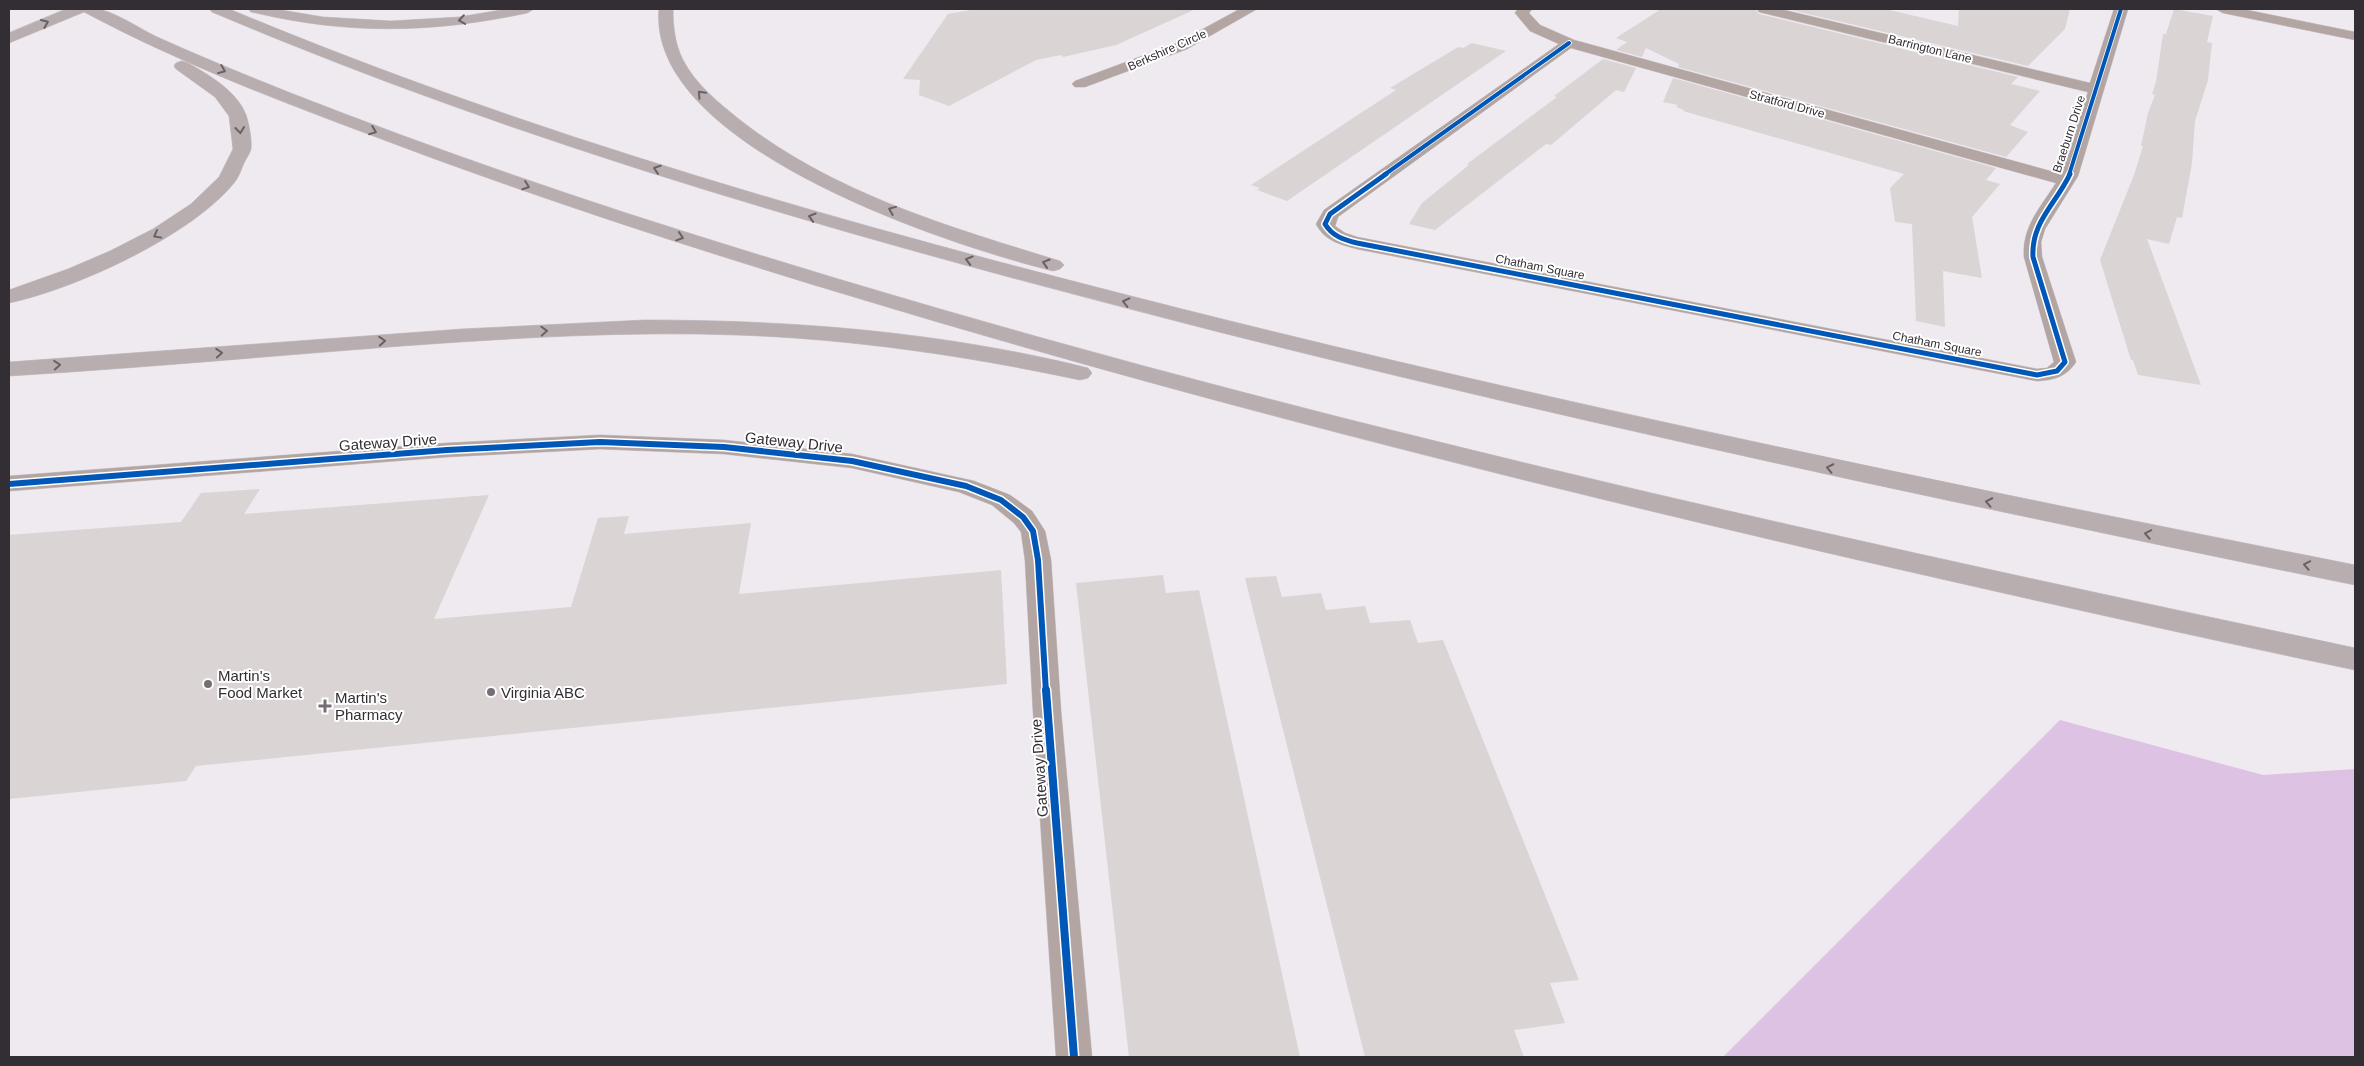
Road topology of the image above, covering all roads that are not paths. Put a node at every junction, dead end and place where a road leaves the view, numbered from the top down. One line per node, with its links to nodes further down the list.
1 (41, 9): 12 (highway)
2 (217, 9): 21 (highway, one-way to 2)
3 (256, 9): 4 (highway, one-way to 3)
4 (527, 9)
5 (666, 9): 21 (highway, one-way to 5)
6 (1250, 9): 15 (street, Berkshire Circle)
7 (1525, 9): 14 (street, Stratford Drive)
8 (1764, 9): 16 (street, Barrington Lane)
9 (2121, 9): 16 (street, Braeburn Drive)
10 (2223, 9): 13 (street)
11 (88, 10): 12 (highway, one-way to 11); 18 (highway, one-way to 18); 23 (highway, one-way to 23)
12 (10, 34)
13 (2355, 36)
14 (1569, 43): 17 (street, Stratford Drive); 20 (street, Chatham Square)
15 (1080, 84)
16 (2096, 89): 17 (street, Braeburn Drive)
17 (2066, 181): 20 (street, Braeburn Drive)
18 (9, 297)
19 (9, 369): 23 (highway, one-way to 23)
20 (2056, 372)
21 (1718, 444): 24 (highway, one-way to 21)
22 (9, 484): 26 (street, Gateway Drive)
23 (1722, 520): 25 (highway)
24 (2355, 575)
25 (2355, 659)
26 (1074, 1057)

